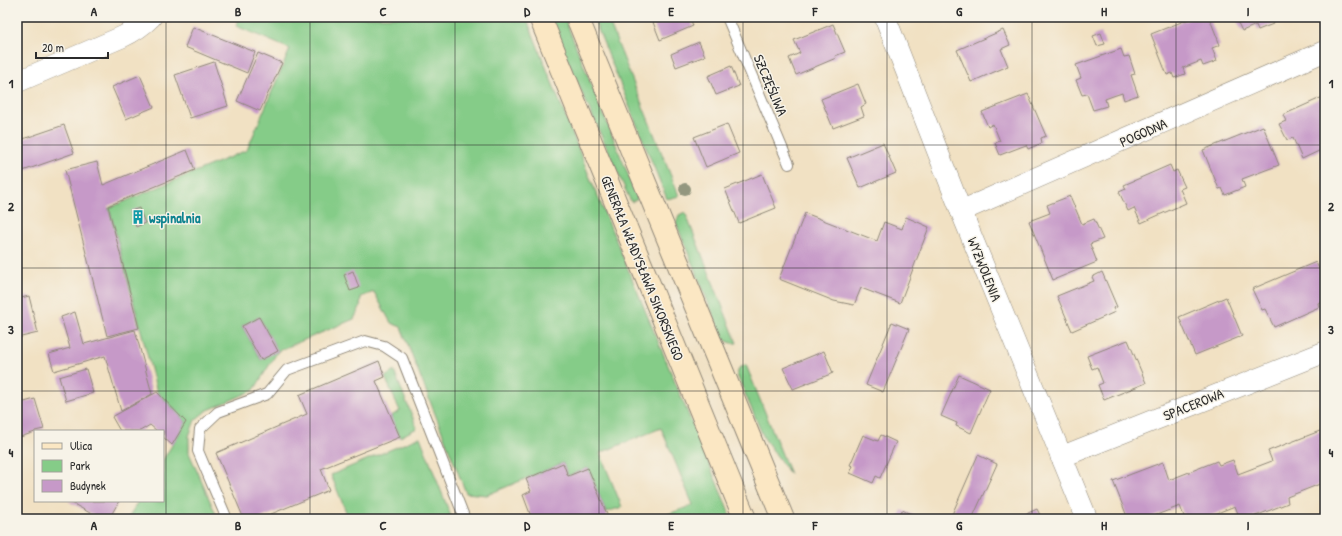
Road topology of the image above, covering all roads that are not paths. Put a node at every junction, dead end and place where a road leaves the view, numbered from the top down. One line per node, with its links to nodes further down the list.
1 (151, 17): 7 (street)
2 (540, 17): 14 (main road, GENERAŁA WŁADYSŁAWA SIKORSKIEGO)
3 (578, 17): 15 (main road)
4 (727, 17): 8 (lane, SZCZĘŚLIWA)
5 (885, 17): 9 (street, WYZWOLENIA)
6 (1325, 51): 9 (street, POGODNA)
7 (17, 82)
8 (788, 164)
9 (961, 211): 11 (street, WYZWOLENIA)
10 (1325, 352): 11 (street, SPACEROWA)
11 (1061, 457): 16 (street, WYZWOLENIA)
12 (227, 519): 13 (lane)
13 (465, 519)
14 (746, 519)
15 (782, 519)
16 (1087, 519)

